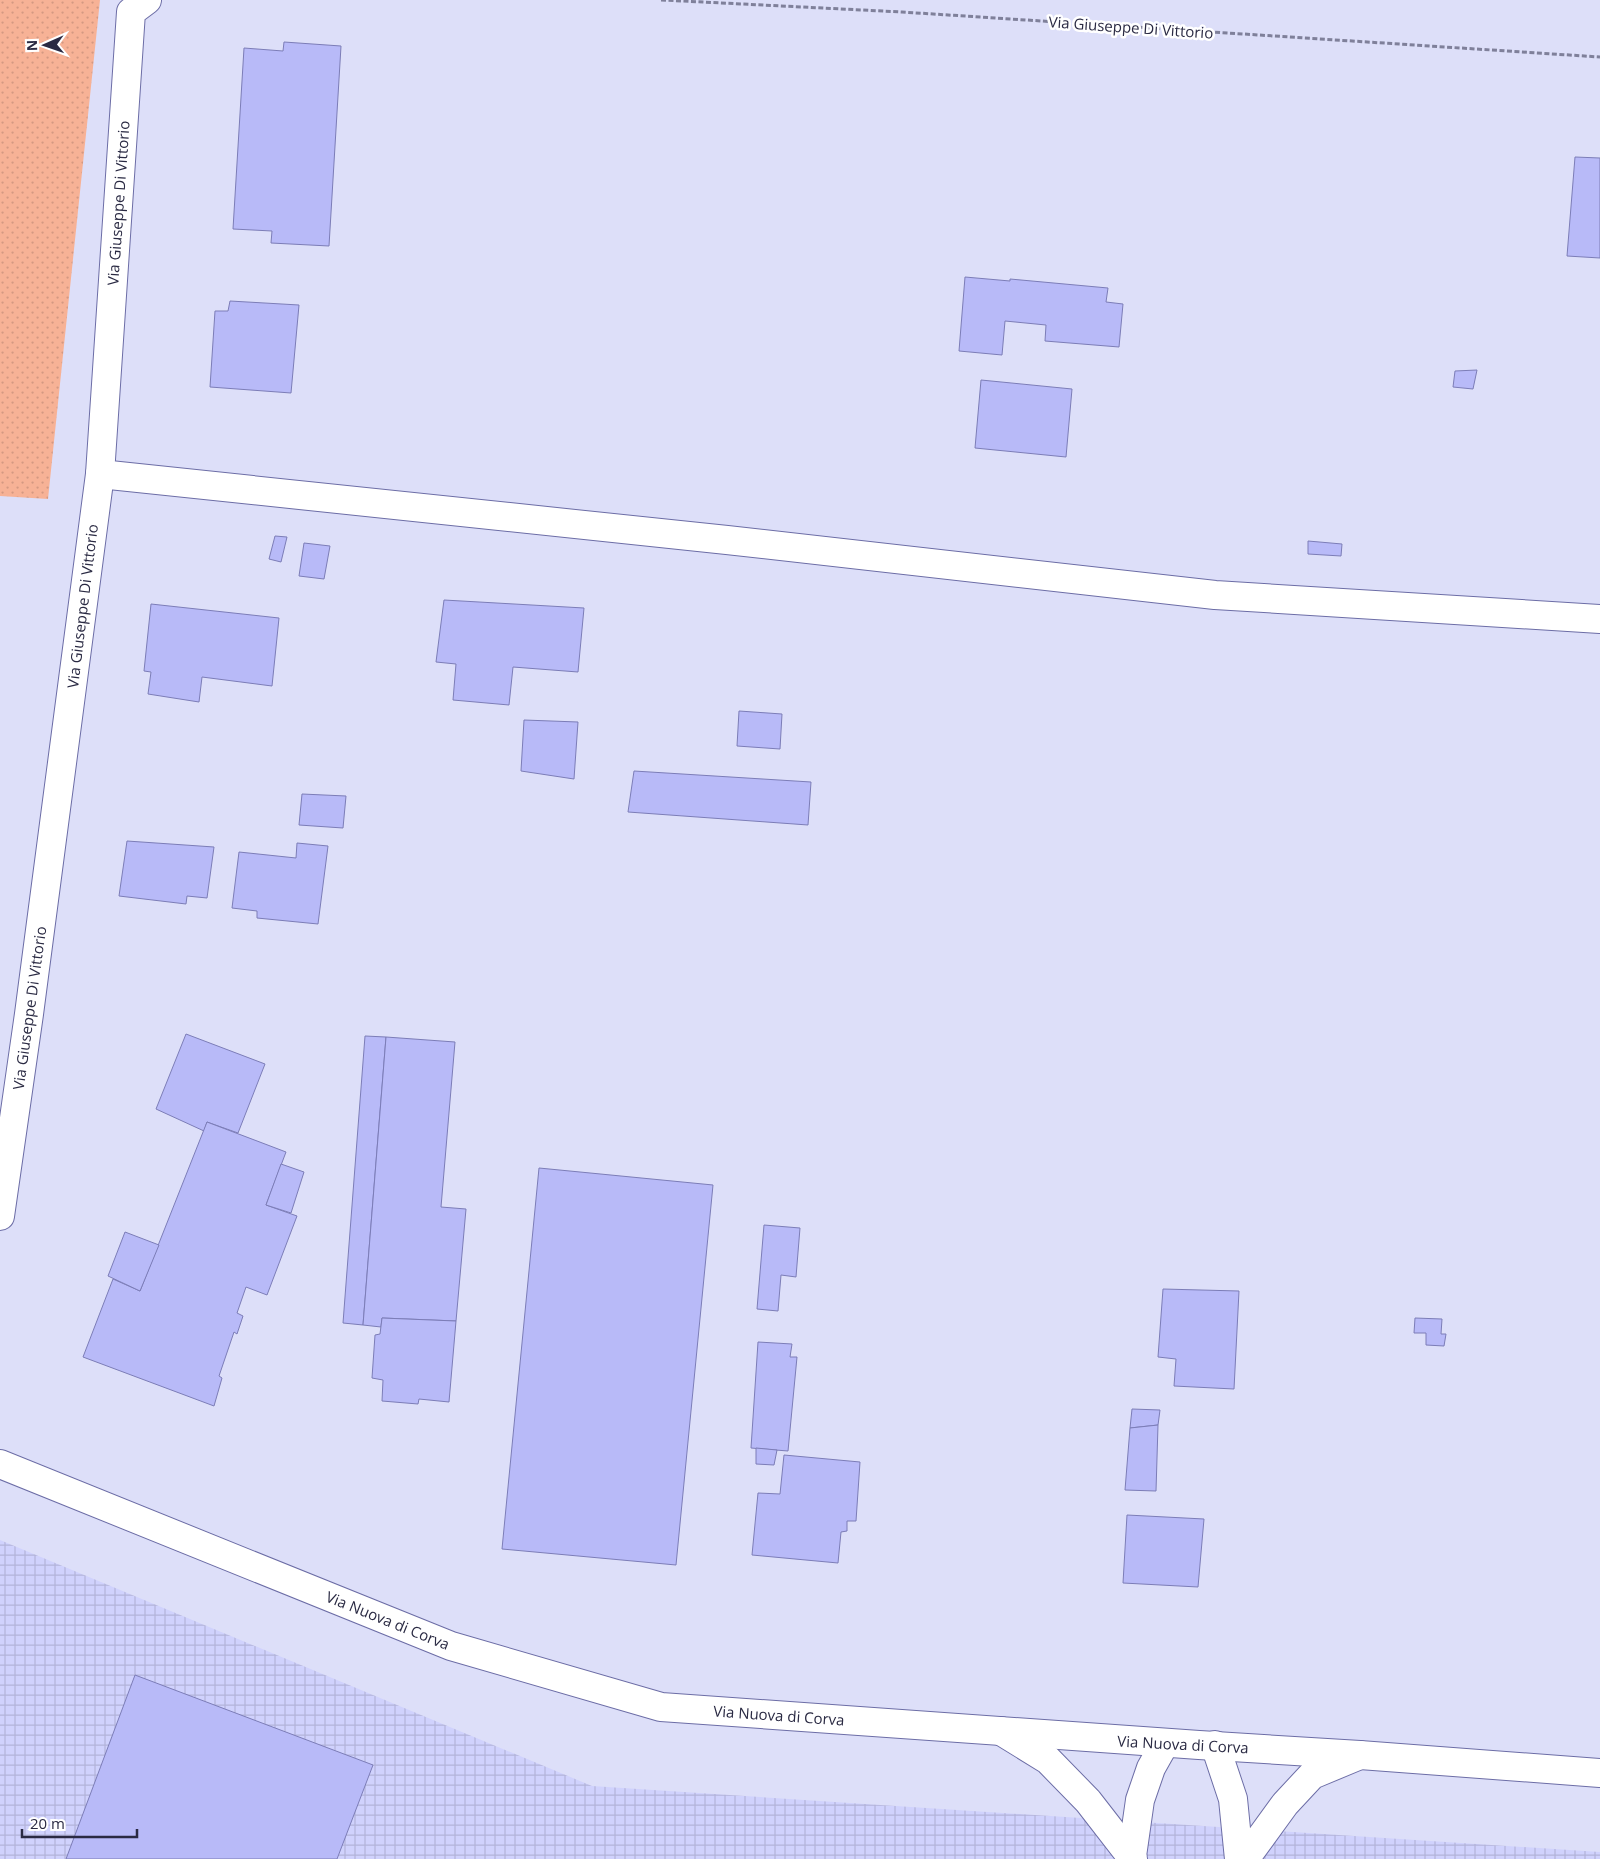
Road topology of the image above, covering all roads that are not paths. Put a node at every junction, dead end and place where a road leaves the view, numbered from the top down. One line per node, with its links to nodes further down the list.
1 (147, 0): 2 (street, Via Giuseppe Di Vittorio)
2 (100, 474): 3 (street); 4 (street, Via Giuseppe Di Vittorio)
3 (1600, 619)
4 (0, 1216)
5 (0, 1464): 6 (street, Via Nuova di Corva)
6 (1001, 1731): 7 (street, Via Nuova di Corva); 11 (street)
7 (1165, 1743): 8 (street, Via Nuova di Corva); 11 (street)
8 (1215, 1745): 9 (street, Via Nuova di Corva); 12 (street)
9 (1360, 1755): 10 (street, Via Nuova di Corva); 13 (street)
10 (1600, 1773)
11 (1132, 1857)
12 (1239, 1859)
13 (1245, 1859)

